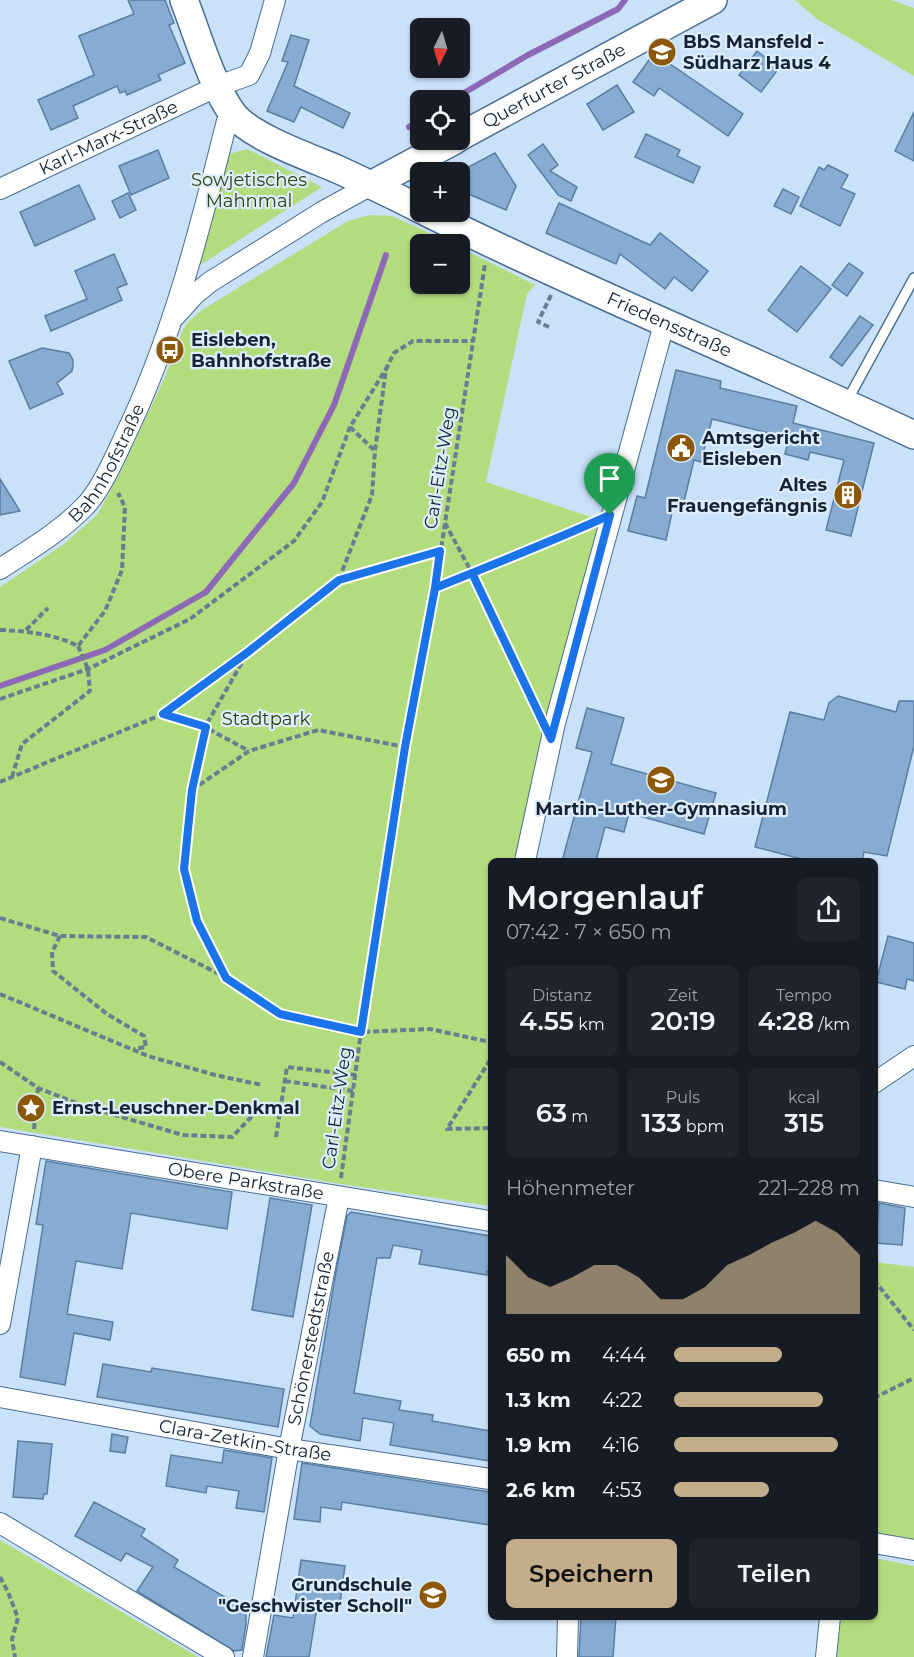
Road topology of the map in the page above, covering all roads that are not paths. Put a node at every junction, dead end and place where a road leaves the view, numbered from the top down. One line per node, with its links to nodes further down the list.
1 (184, 0): 4 (main road)
2 (275, 0): 4 (street, Karl-Marx-Straße)
3 (713, 0): 6 (main road, Querfurter Straße)
4 (218, 86): 5 (main road); 9 (street, Karl-Marx-Straße)
5 (234, 115): 8 (main road); 13 (street, Bahnhofstraße)
6 (470, 131)
7 (436, 150): 8 (main road)
8 (371, 184): 10 (main road); 13 (street, Bahnhofstraße)
9 (0, 189)
10 (410, 204)
11 (447, 222): 14 (main road, Friedensstraße)
12 (914, 278): 15 (lane)
13 (170, 323): 17 (street, Bahnhofstraße)
14 (664, 324): 15 (main road, Friedensstraße); 18 (street)
15 (846, 403): 16 (main road, Friedensstraße)
16 (914, 435)
17 (0, 569)
18 (526, 858)
19 (914, 1056): 20 (street)
20 (878, 1080)
21 (0, 1141): 22 (street, Obere Parkstraße)
22 (32, 1146): 24 (street, Obere Parkstraße); 27 (street)
23 (878, 1191): 25 (street)
24 (339, 1197): 26 (street, Obere Parkstraße); 29 (street, Schönerstedtstraße)
25 (914, 1197)
26 (488, 1221)
27 (0, 1323)
28 (0, 1397): 29 (street, Clara-Zetkin-Straße)
29 (289, 1449): 30 (street, Clara-Zetkin-Straße); 37 (street, Schönerstedtstraße)
30 (488, 1479)
31 (0, 1523): 36 (street)
32 (878, 1544): 33 (street)
33 (914, 1550)
34 (568, 1620): 38 (street)
35 (830, 1620): 39 (street)
36 (224, 1657)
37 (253, 1657)
38 (567, 1657)
39 (826, 1657)

